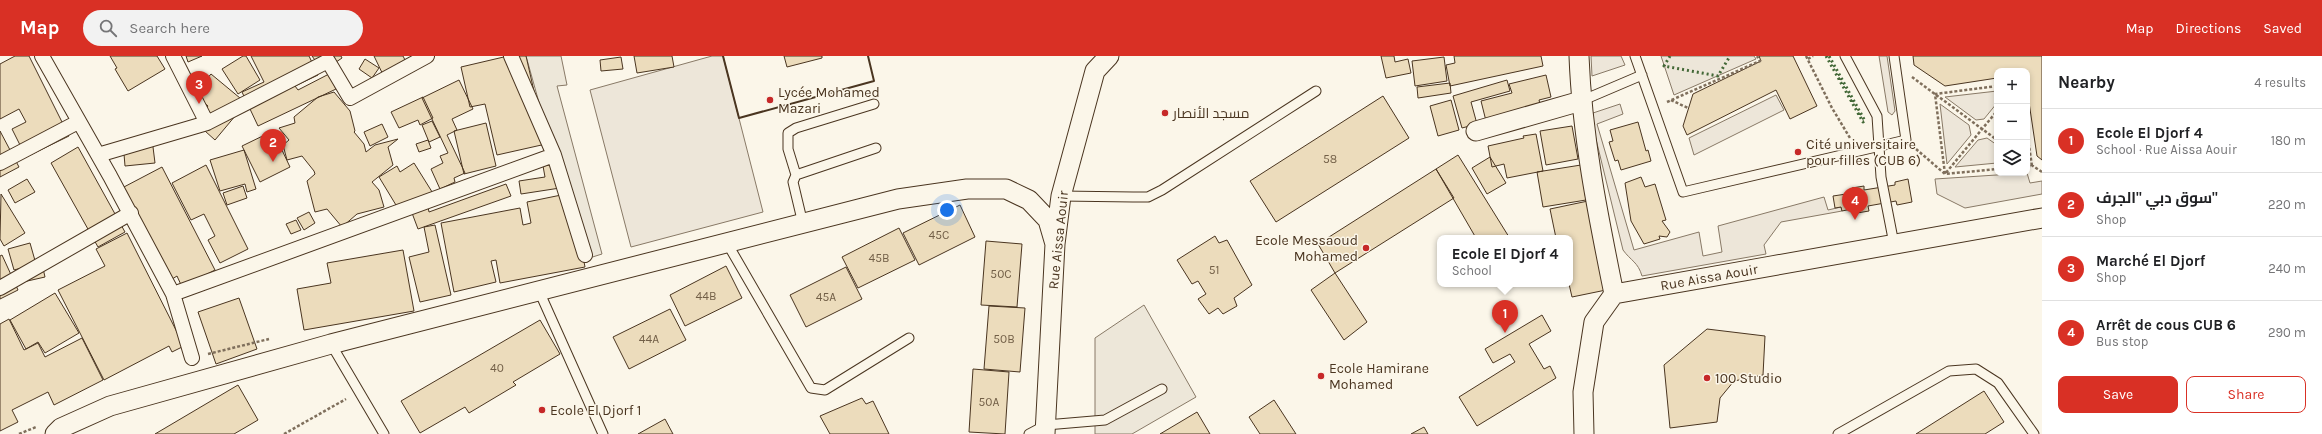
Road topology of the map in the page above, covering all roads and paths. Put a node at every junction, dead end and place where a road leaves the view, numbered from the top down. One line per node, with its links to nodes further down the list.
1 (42, 56): 23 (street)
2 (428, 56): 24 (street)
3 (511, 56): 34 (street)
4 (1109, 56): 41 (street, Rue Aissa Aouir)
5 (1579, 56): 18 (street)
6 (1635, 56): 13 (lane)
7 (1757, 56): 17 (path)
8 (1813, 56): 10 (path)
9 (1845, 56): 30 (lane)
10 (1807, 57): 32 (path)
11 (177, 58): 24 (street)
12 (1895, 60): 16 (path); 28 (lane)
13 (1642, 75): 18 (lane); 20 (lane)
14 (1994, 86): 16 (path)
15 (1316, 91): 41 (lane)
16 (1935, 94): 25 (path); 40 (path)
17 (1671, 100): 20 (path); 21 (path)
18 (1581, 101): 26 (street); 52 (street)
19 (874, 104): 39 (lane)
20 (1654, 108): 32 (lane)
21 (1688, 108)
22 (1994, 115): 25 (path)
23 (78, 122): 33 (street); 35 (street)
24 (206, 123): 33 (street)
25 (1982, 129): 27 (path); 40 (path)
26 (1476, 131)
27 (1994, 138)
28 (1906, 140): 30 (lane); 40 (path)
29 (2028, 140): 36 (path)
30 (1879, 146): 32 (lane); 47 (lane)
31 (876, 148): 39 (lane)
32 (1858, 151)
33 (98, 155): 42 (street)
34 (554, 155): 48 (street); 51 (street)
35 (0, 163)
36 (2032, 166): 38 (path)
37 (1994, 169): 40 (path)
38 (2042, 172)
39 (796, 174): 44 (lane)
40 (1945, 174)
41 (1061, 196): 46 (street, Rue Aissa Aouir)
42 (131, 213): 49 (street); 51 (street)
43 (2042, 218): 47 (street, Rue Aissa Aouir)
44 (803, 224): 45 (street); 46 (street)
45 (727, 243): 50 (street); 53 (lane)
46 (1055, 244): 58 (street, Rue Aissa Aouir)
47 (1894, 244): 52 (street, Rue Aissa Aouir)
48 (585, 255)
49 (0, 288)
50 (539, 290): 54 (street); 62 (lane)
51 (174, 294): 55 (street)
52 (1614, 294): 63 (street)
53 (909, 338)
54 (331, 344): 57 (lane); 59 (street)
55 (192, 358)
56 (1162, 389): 58 (lane)
57 (358, 392): 60 (path); 61 (lane)
58 (1040, 431)
59 (55, 434)
60 (284, 434)
61 (384, 434)
62 (604, 434)
63 (1584, 434)
64 (1838, 434): 65 (lane)
65 (2034, 434)

